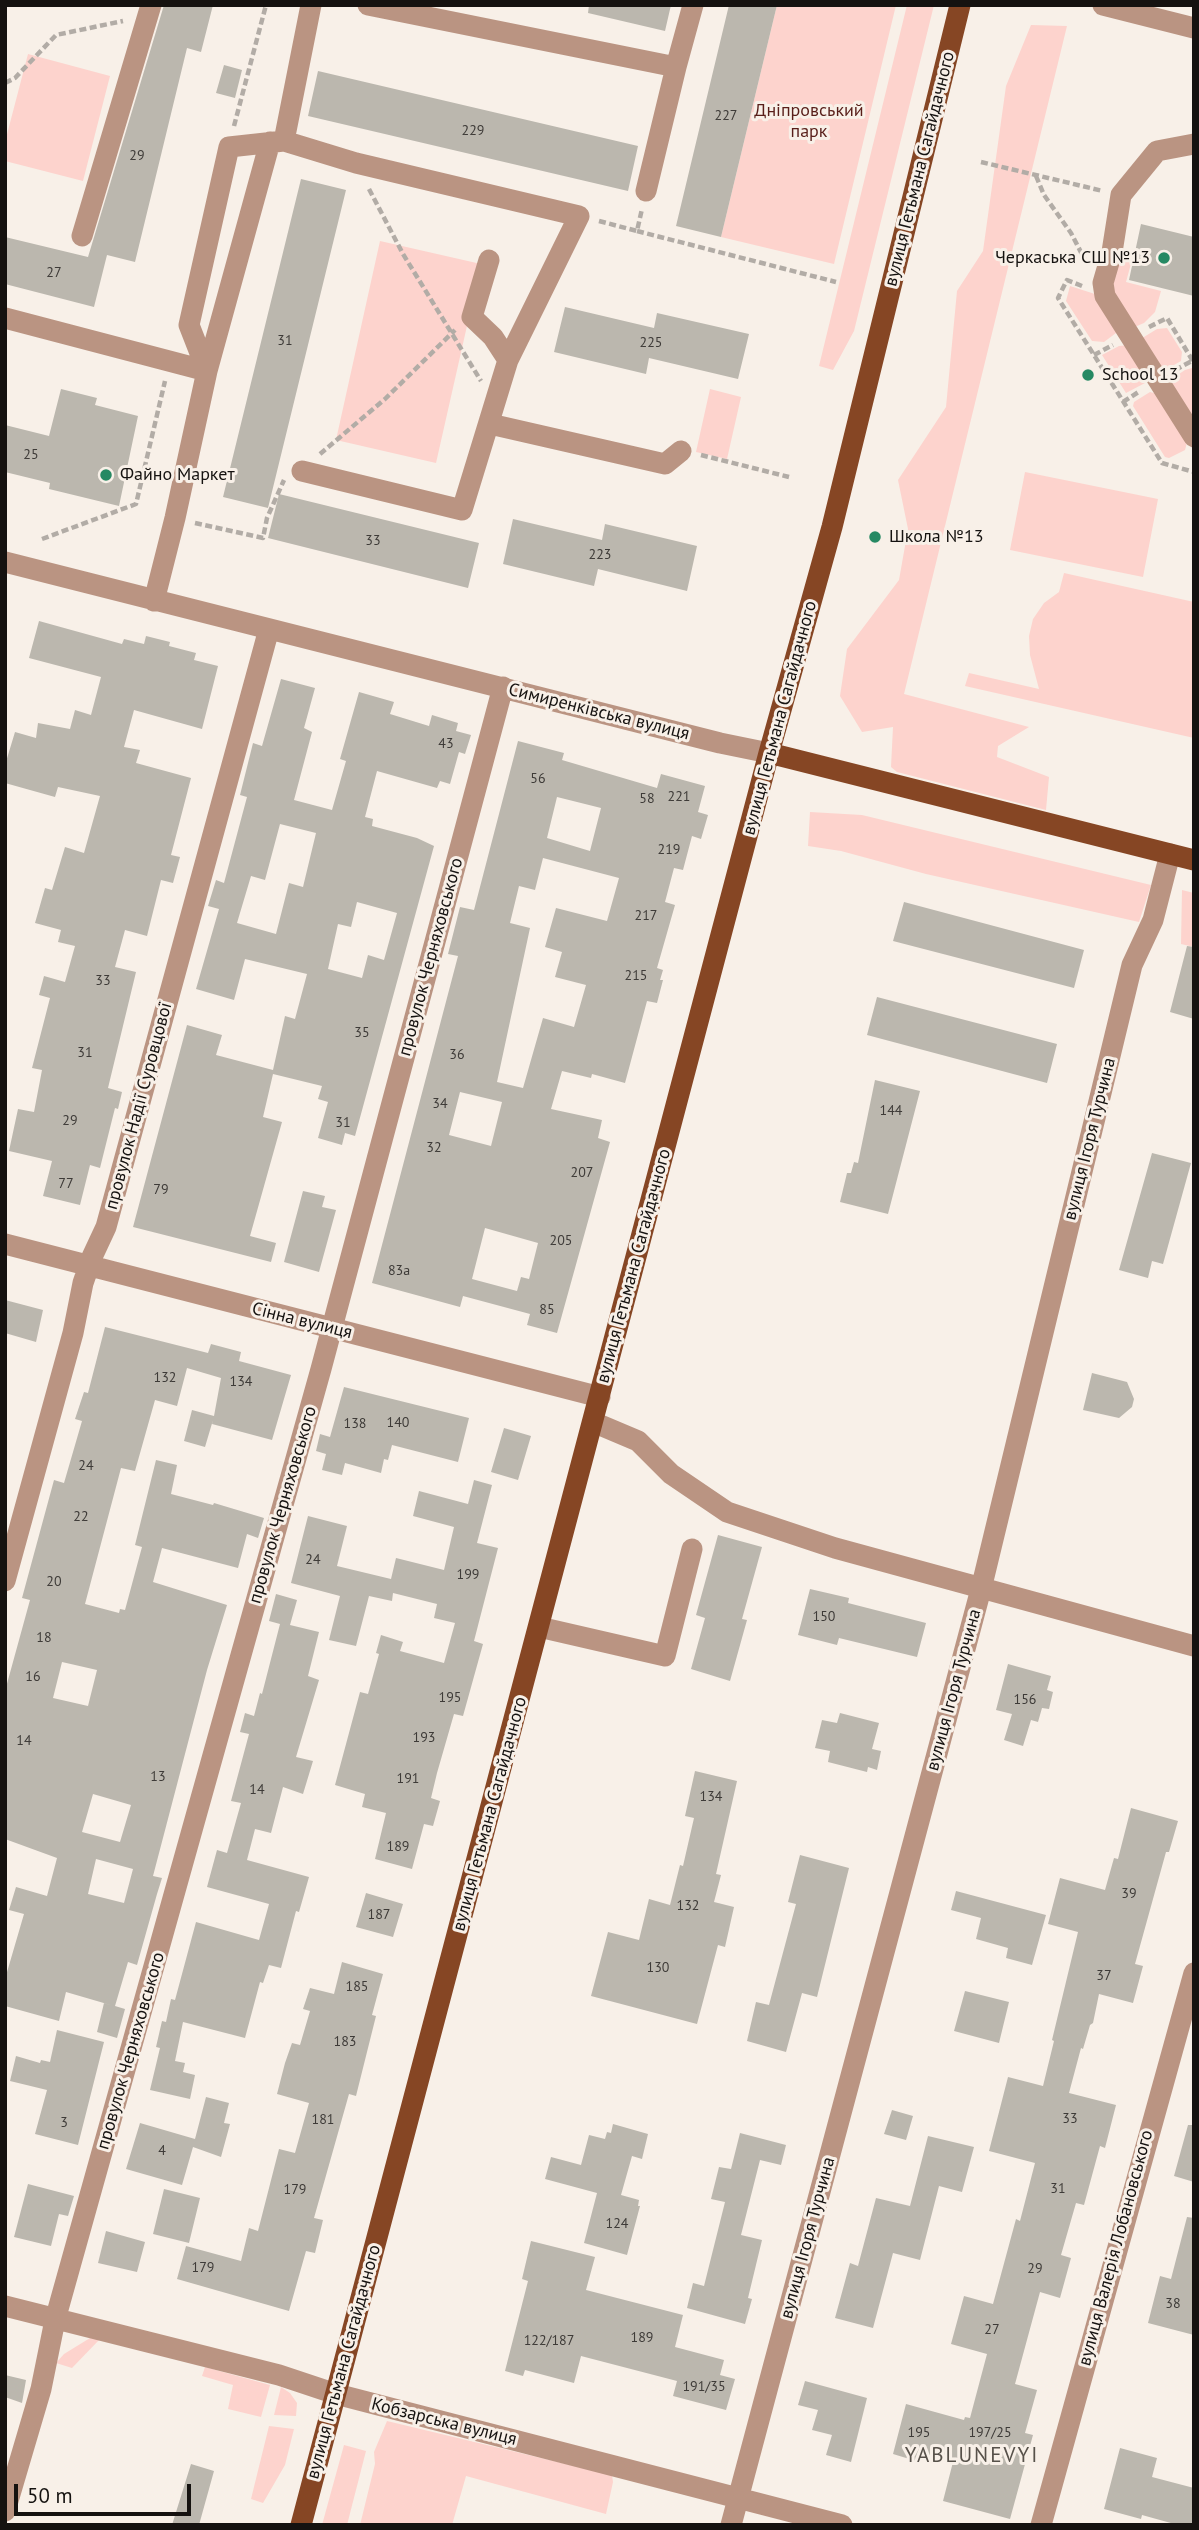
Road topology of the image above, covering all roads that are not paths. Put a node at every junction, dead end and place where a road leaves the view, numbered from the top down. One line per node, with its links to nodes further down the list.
1 (311, 5): 9 (street)
2 (368, 5): 8 (street)
3 (693, 5): 8 (street)
4 (960, 5): 25 (main road, вулиця Гетьмана Сагайдачного)
5 (1105, 5): 7 (street)
6 (149, 11): 12 (street)
7 (1194, 28)
8 (676, 66): 11 (street)
9 (277, 141): 15 (street); 16 (street); 16 (street)
10 (1194, 144): 18 (street)
11 (646, 191)
12 (82, 236)
13 (489, 260): 15 (street)
14 (5, 318): 16 (street)
15 (508, 360): 17 (street)
16 (207, 371): 22 (street)
17 (490, 424): 19 (street); 20 (street)
18 (1194, 437)
19 (681, 451)
20 (302, 471)
21 (5, 562): 22 (street, Симиренківська вулиця)
22 (154, 601): 23 (street, Симиренківська вулиця)
23 (269, 629): 24 (street, Симиренківська вулиця); 29 (street, провулок Надії Суровцової)
24 (503, 687): 25 (street, Симиренківська вулиця); 30 (street, провулок Черняховського)
25 (769, 753): 26 (main road, Симиренківська вулиця); 31 (main road, вулиця Гетьмана Сагайдачного)
26 (1170, 854): 27 (main road, Симиренківська вулиця); 35 (street, вулиця Ігоря Турчина)
27 (1194, 860)
28 (5, 1244): 29 (street, Сінна вулиця)
29 (89, 1265): 30 (street, Сінна вулиця); 34 (street, провулок Надії Суровцової)
30 (332, 1328): 31 (street, Сінна вулиця); 40 (street, провулок Черняховського)
31 (600, 1397): 32 (main road, вулиця Гетьмана Сагайдачного)
32 (593, 1422): 35 (street); 36 (main road, вулиця Гетьмана Сагайдачного)
33 (692, 1549): 36 (street)
34 (5, 1581)
35 (981, 1589): 37 (street); 42 (street, вулиця Ігоря Турчина)
36 (539, 1627): 41 (main road, вулиця Гетьмана Сагайдачного)
37 (1194, 1646)
38 (1194, 1973): 47 (street, вулиця Валерія Лобановського)
39 (5, 2306): 40 (street, Кобзарська вулиця)
40 (55, 2320): 41 (street, Кобзарська вулиця); 43 (street, провулок Черняховського)
41 (336, 2394): 42 (street, Кобзарська вулиця); 44 (main road, вулиця Гетьмана Сагайдачного)
42 (739, 2498): 45 (street, вулиця Ігоря Турчина); 46 (street, Кобзарська вулиця)
43 (6, 2506)
44 (301, 2525)
45 (732, 2525)
46 (842, 2525)
47 (1041, 2525)

